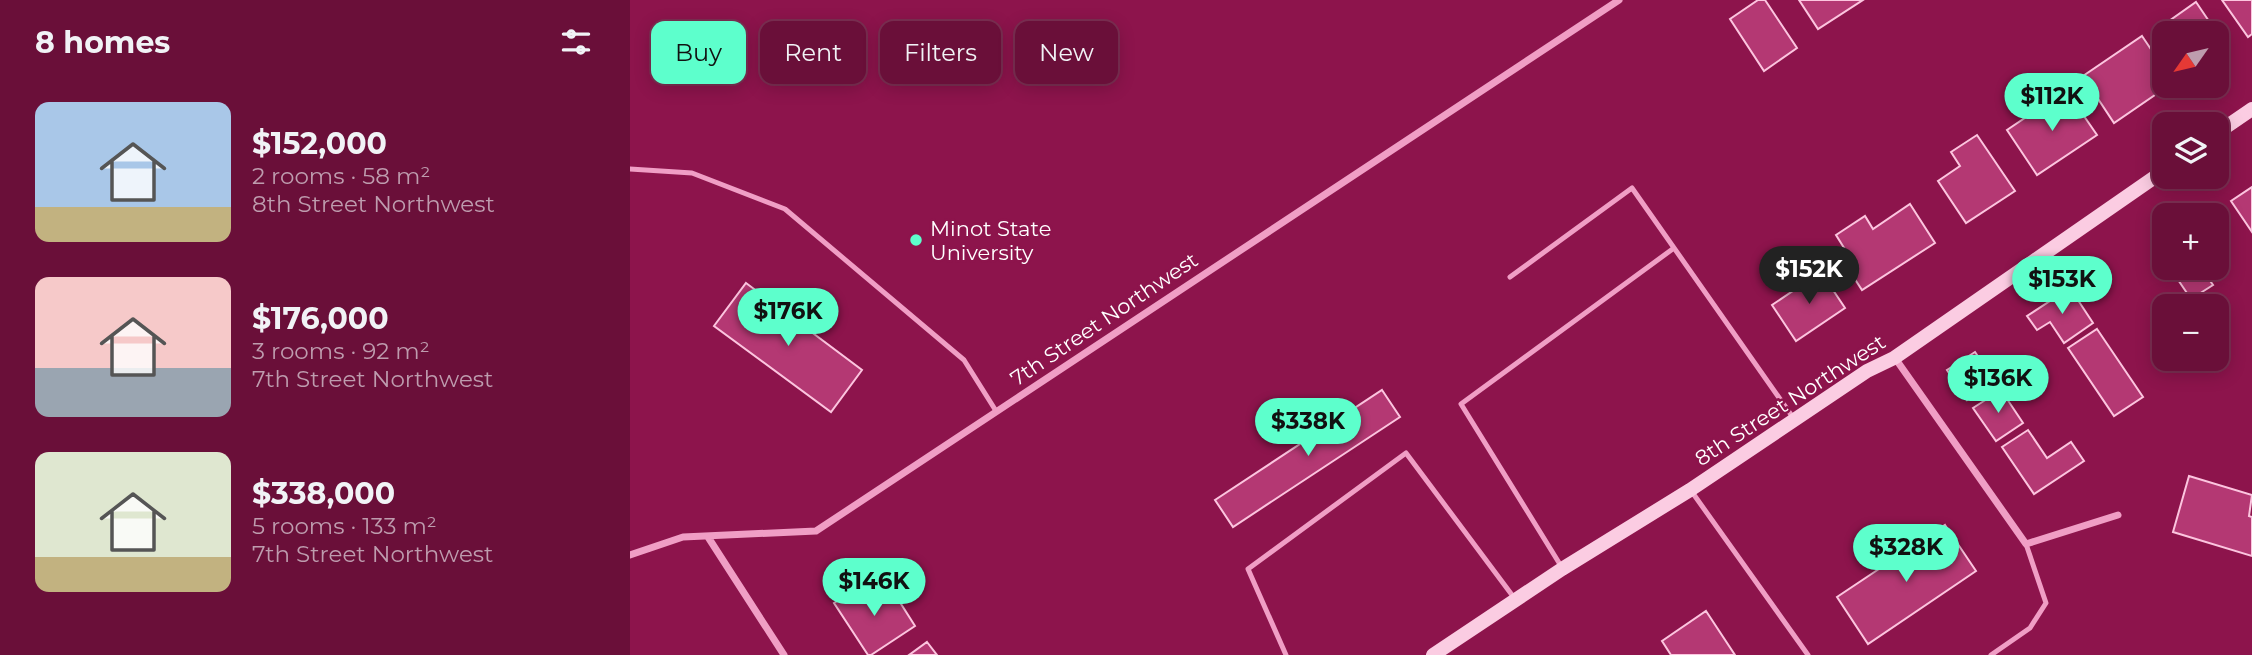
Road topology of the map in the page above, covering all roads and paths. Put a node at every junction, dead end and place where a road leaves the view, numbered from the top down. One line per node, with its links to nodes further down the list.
1 (1619, 0): 9 (street, 7th Street Northwest)
2 (2252, 109): 3 (street)
3 (2229, 125)
4 (630, 169): 9 (lane)
5 (2152, 179): 8 (street, 8th Street Northwest)
6 (1674, 248): 7 (lane); 10 (lane); 16 (lane)
7 (1510, 277)
8 (1894, 358): 10 (street, 8th Street Northwest); 14 (street)
9 (996, 411): 13 (street, 7th Street Northwest)
10 (1794, 419): 11 (street, 8th Street Northwest)
11 (1690, 490): 16 (street, 8th Street Northwest); 21 (lane)
12 (2119, 514): 14 (street)
13 (708, 537): 15 (street, 7th Street Northwest); 18 (street)
14 (2026, 544): 22 (lane)
15 (630, 555)
16 (1562, 569): 17 (street, 8th Street Northwest)
17 (1515, 599): 19 (lane); 20 (street, 8th Street Northwest)
18 (784, 655)
19 (1286, 655)
20 (1433, 655)
21 (1808, 655)
22 (1991, 655)

